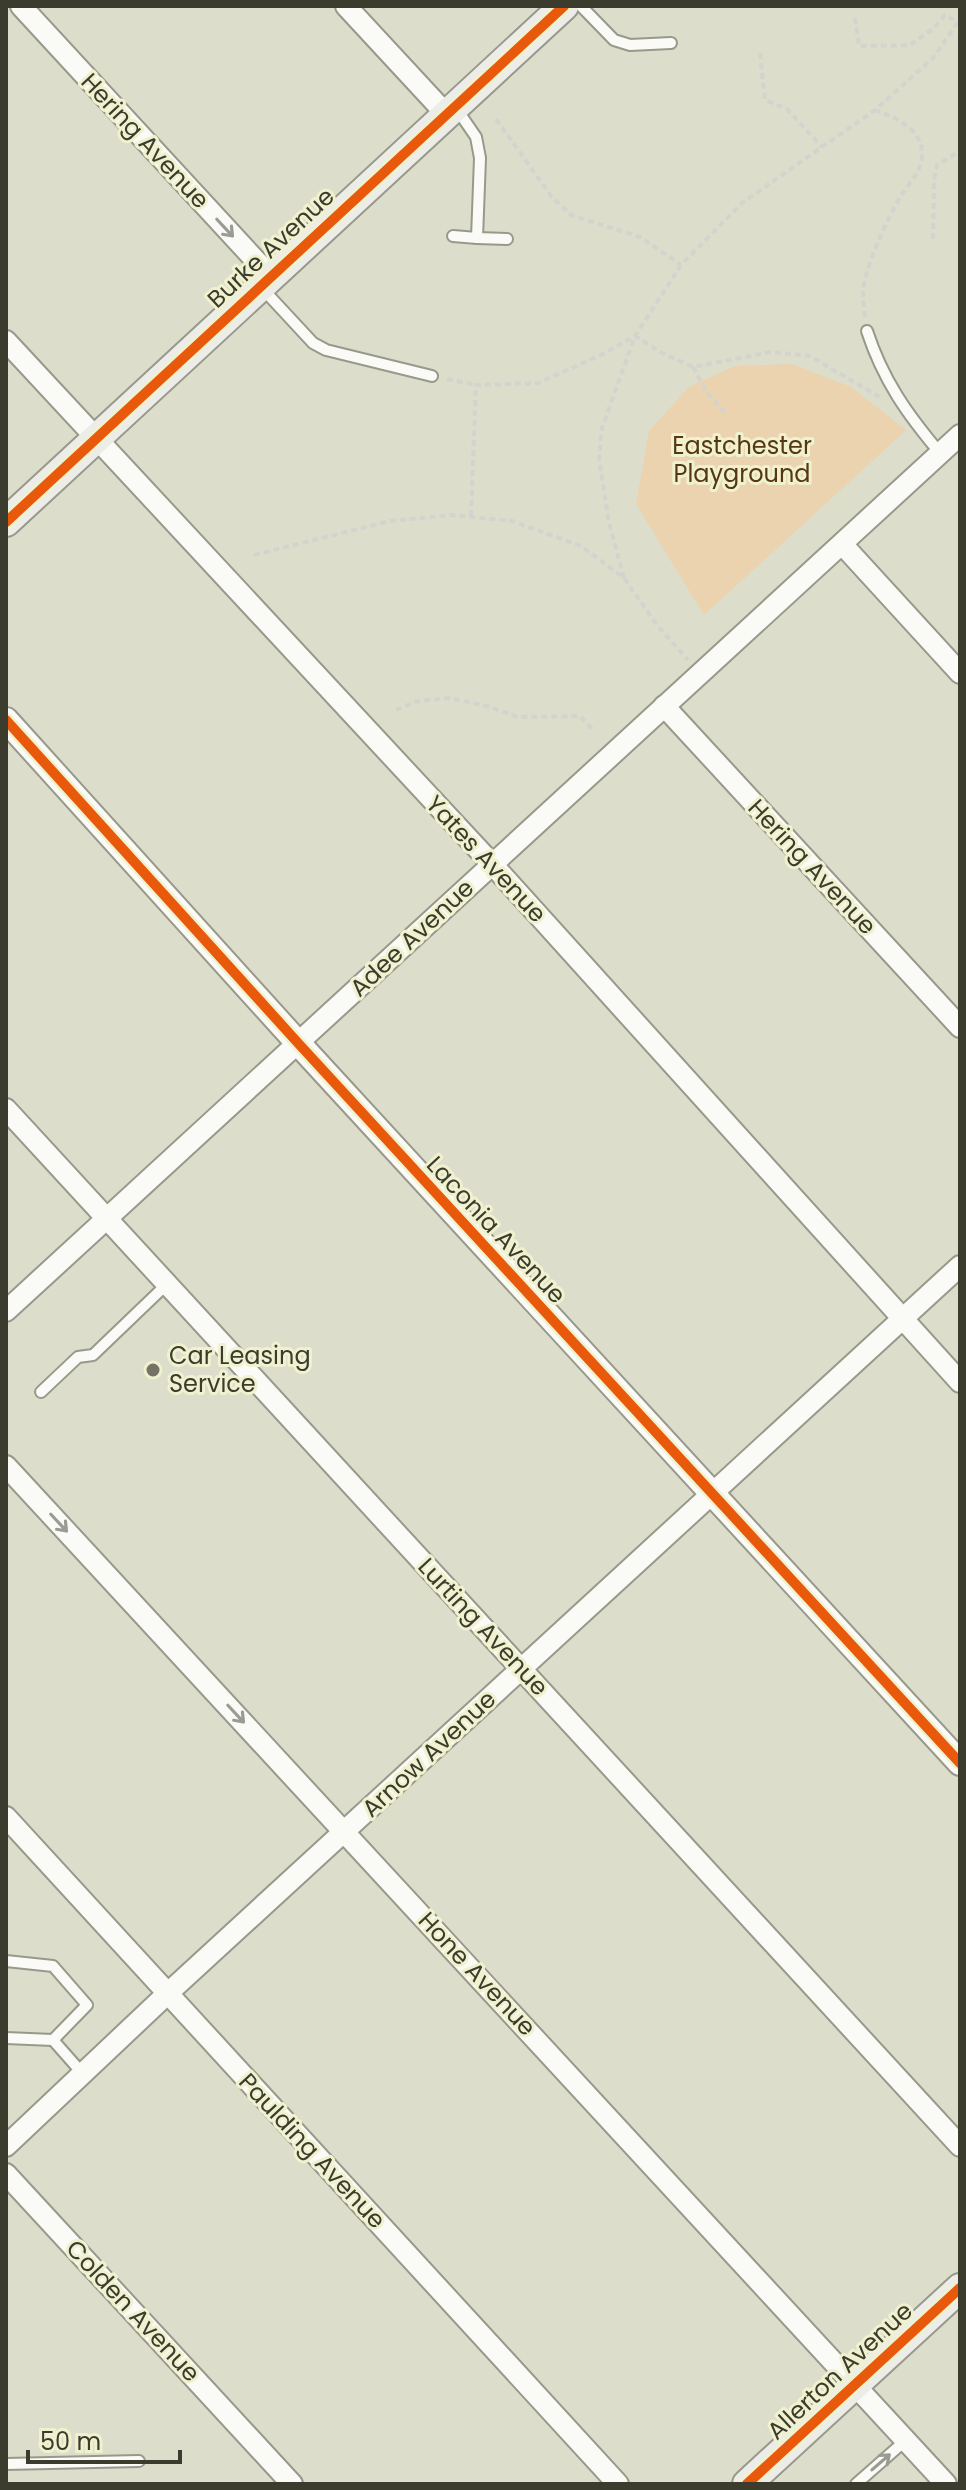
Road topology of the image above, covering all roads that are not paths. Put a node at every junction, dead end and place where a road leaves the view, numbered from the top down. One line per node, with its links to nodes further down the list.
1 (21, 6): 10 (street, Hering Avenue, one-way to 10)
2 (346, 6): 6 (street)
3 (564, 6): 6 (main road, Burke Avenue)
4 (581, 6): 5 (lane)
5 (671, 43)
6 (451, 110): 8 (lane); 10 (main road, Burke Avenue)
7 (453, 236): 8 (lane)
8 (477, 238): 9 (lane)
9 (507, 239)
10 (265, 281): 13 (lane); 15 (main road, Burke Avenue)
11 (867, 331): 16 (lane)
12 (6, 341): 15 (street, Yates Avenue)
13 (432, 376)
14 (960, 435): 16 (street, Adee Avenue)
15 (96, 437): 17 (main road, Burke Avenue); 22 (street, Yates Avenue)
16 (940, 453): 18 (street, Adee Avenue)
17 (6, 522)
18 (842, 544): 19 (street); 20 (street, Adee Avenue)
19 (960, 673)
20 (664, 706): 22 (street, Adee Avenue); 23 (street, Hering Avenue)
21 (6, 720): 24 (street, Laconia Avenue)
22 (492, 864): 24 (street, Adee Avenue); 30 (street, Yates Avenue)
23 (960, 1027)
24 (298, 1043): 26 (street, Adee Avenue); 34 (street, Laconia Avenue)
25 (6, 1109): 26 (street, Lurting Avenue)
26 (107, 1218): 28 (street, Lurting Avenue); 29 (street, Adee Avenue)
27 (960, 1266): 30 (street, Arnow Avenue)
28 (167, 1284): 32 (lane); 35 (street, Lurting Avenue)
29 (6, 1311)
30 (902, 1319): 31 (street, Yates Avenue); 34 (street, Arnow Avenue)
31 (960, 1382)
32 (41, 1392)
33 (6, 1466): 38 (street, Hone Avenue, one-way to 38)
34 (712, 1494): 35 (street, Arnow Avenue); 36 (street, Laconia Avenue)
35 (522, 1669): 38 (street, Arnow Avenue); 45 (street, Lurting Avenue)
36 (960, 1763)
37 (6, 1817): 40 (street, Paulding Avenue)
38 (345, 1831): 40 (street, Arnow Avenue); 48 (street, Hone Avenue)
39 (6, 1961): 42 (lane)
40 (167, 1994): 43 (street, Arnow Avenue); 54 (street, Paulding Avenue)
41 (6, 2038): 42 (lane)
42 (53, 2040): 43 (lane)
43 (83, 2074): 44 (street, Arnow Avenue)
44 (6, 2146)
45 (960, 2146)
46 (6, 2174): 53 (street, Colden Avenue)
47 (960, 2288): 48 (main road, Allerton Avenue)
48 (855, 2385): 49 (street, Hone Avenue); 52 (main road, Allerton Avenue)
49 (906, 2440): 55 (lane, one-way to 49); 56 (street, Hone Avenue)
50 (139, 2461): 51 (lane)
51 (6, 2464)
52 (759, 2480)
53 (292, 2484)
54 (618, 2484)
55 (856, 2484)
56 (946, 2484)

